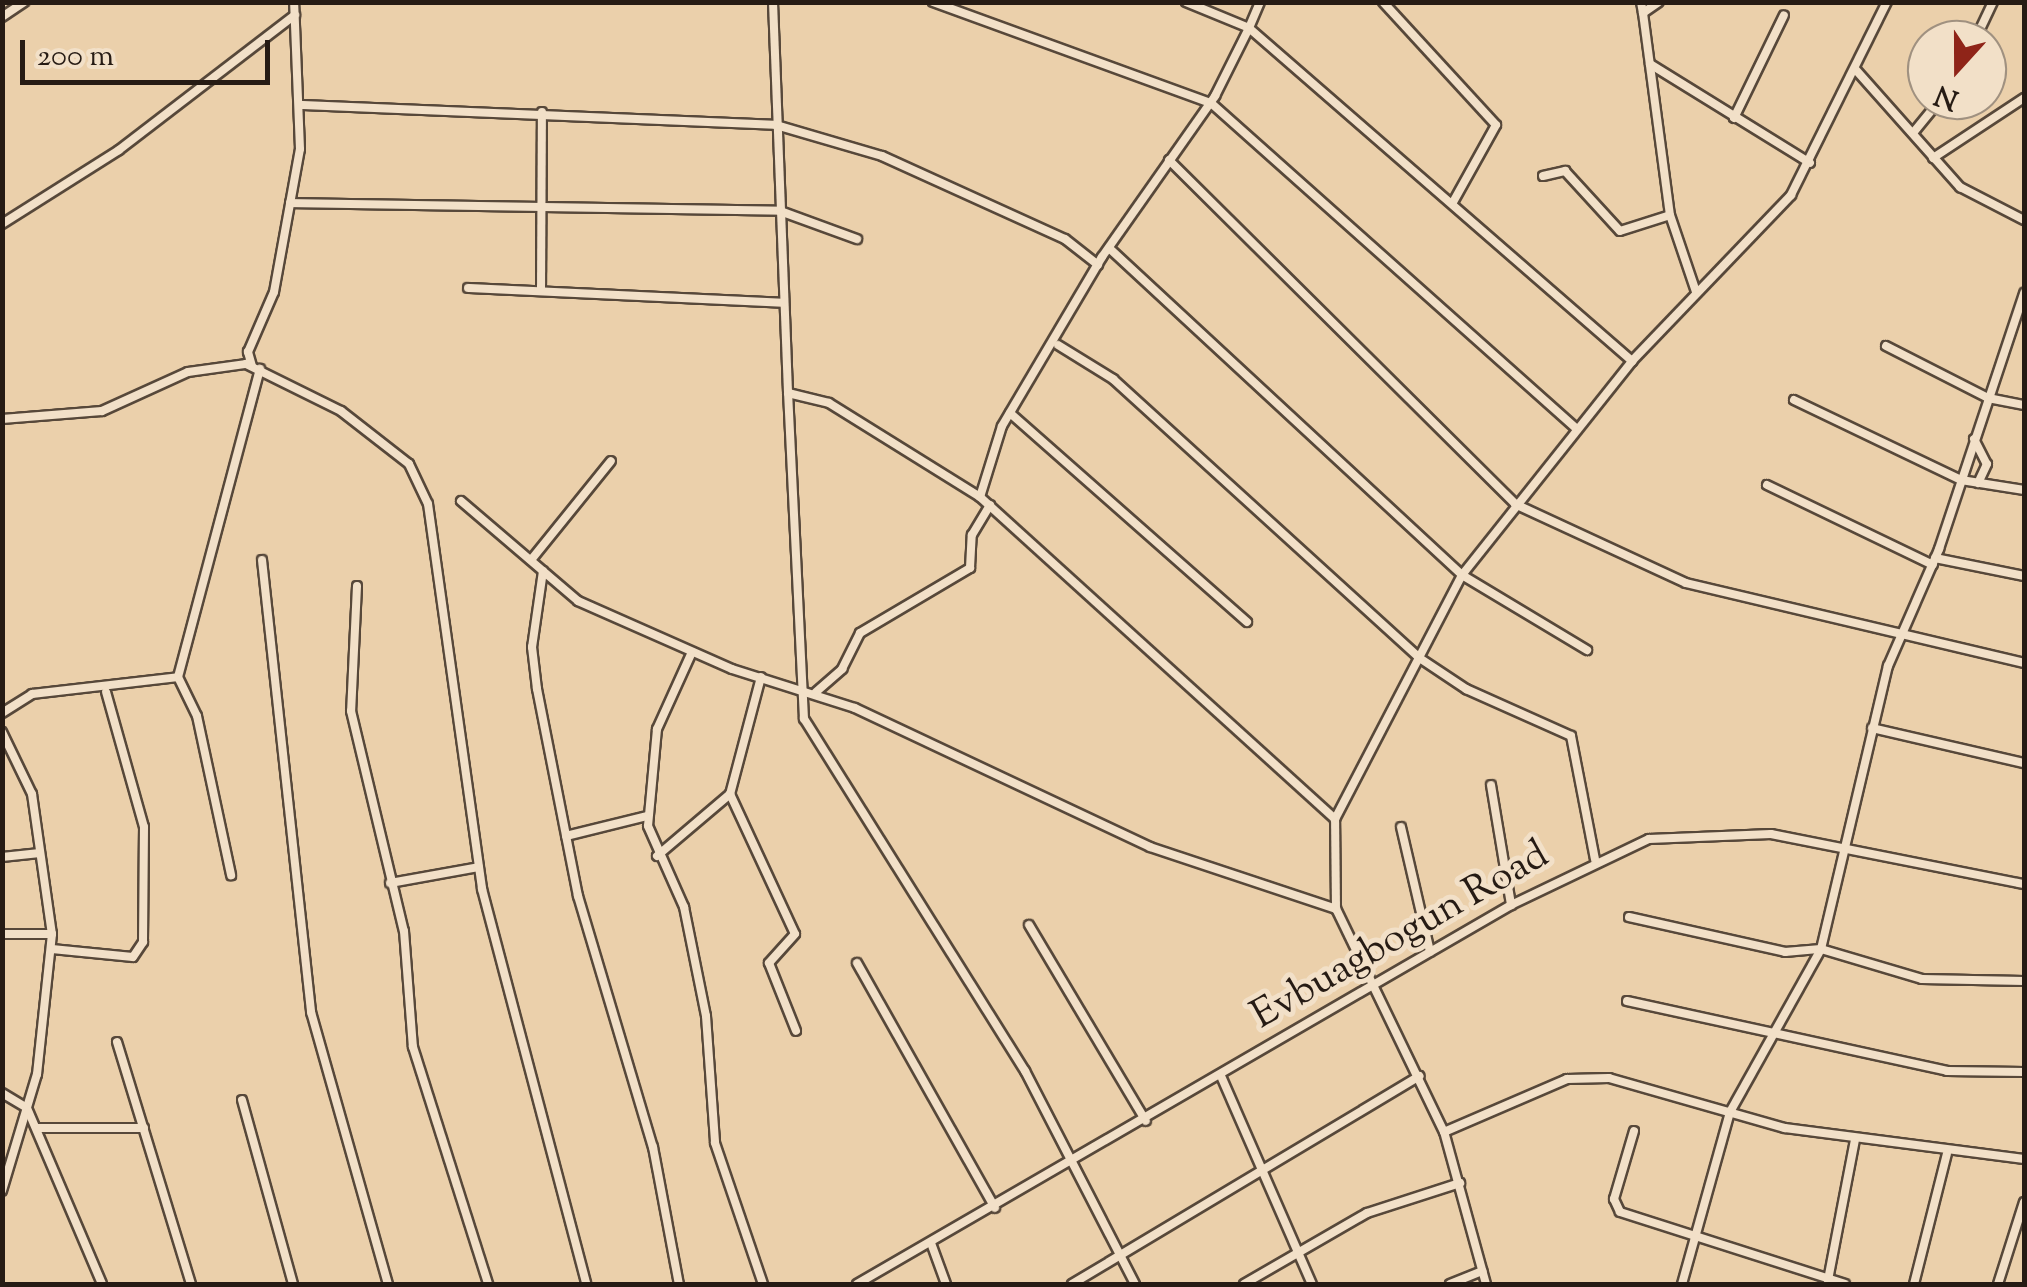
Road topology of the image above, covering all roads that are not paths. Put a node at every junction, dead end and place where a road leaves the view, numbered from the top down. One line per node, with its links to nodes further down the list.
1 (24, 2): 13 (street)
2 (294, 2): 11 (street)
3 (773, 2): 23 (street)
4 (933, 2): 18 (street)
5 (1186, 2): 14 (street)
6 (1260, 2): 14 (street)
7 (1384, 2): 30 (street)
8 (1659, 2): 10 (street)
9 (1887, 2): 16 (street)
10 (1642, 8): 15 (street)
11 (295, 14): 19 (street); 35 (street)
12 (1784, 15): 21 (street)
13 (2, 17)
14 (1249, 28): 18 (street); 30 (street)
15 (1650, 64): 21 (street); 33 (street)
16 (1856, 70): 24 (street); 27 (street)
17 (2024, 98): 25 (street)
18 (1211, 102): 26 (street); 54 (street)
19 (301, 105): 20 (street); 29 (street)
20 (542, 112): 23 (street); 31 (street)
21 (1734, 118): 27 (street)
22 (1924, 120): 24 (street)
23 (776, 125): 32 (street); 38 (street)
24 (1914, 133): 25 (street)
25 (1933, 158): 34 (street)
26 (1169, 160): 37 (street); 63 (street)
27 (1810, 163): 41 (street)
28 (1543, 176): 33 (street)
29 (290, 203): 31 (street); 47 (street)
30 (1452, 204): 46 (street)
31 (538, 206): 32 (street); 40 (street)
32 (780, 211): 36 (street); 43 (street)
33 (1670, 216): 41 (street)
34 (2024, 220)
35 (2, 224)
36 (858, 239)
37 (1108, 248): 38 (street); 69 (street)
38 (1098, 265): 44 (street)
39 (468, 288): 40 (street)
40 (541, 291): 43 (street)
41 (1696, 292): 46 (street)
42 (2024, 293): 49 (street)
43 (784, 303): 48 (street)
44 (1058, 346): 52 (street); 76 (street)
45 (1886, 346): 49 (street)
46 (1632, 361): 54 (street)
47 (256, 367): 53 (street); 78 (street); 98 (street)
48 (788, 393): 61 (street); 80 (street)
49 (1988, 398): 51 (street); 55 (street)
50 (1794, 400): 57 (street)
51 (2024, 405)
52 (1010, 412): 61 (street); 72 (street)
53 (2, 420)
54 (1577, 429): 63 (street)
55 (1974, 439): 57 (street); 58 (street)
56 (611, 461): 66 (street)
57 (1961, 480): 58 (street); 67 (street)
58 (1978, 483): 60 (street)
59 (1767, 484): 67 (street)
60 (2024, 490)
61 (980, 497): 64 (street)
62 (461, 501): 66 (street)
63 (1515, 504): 69 (street); 73 (street)
64 (990, 506): 82 (street); 90 (street)
65 (262, 560): 149 (street)
66 (531, 560): 68 (street)
67 (1934, 561): 70 (street); 73 (street)
68 (543, 571): 75 (street); 92 (street)
69 (1462, 575): 74 (street); 76 (street)
70 (2024, 576)
71 (357, 586): 100 (street)
72 (1248, 622)
73 (1902, 636): 77 (street); 84 (street)
74 (1587, 650)
75 (692, 652): 79 (street); 89 (street)
76 (1418, 656): 90 (street); 97 (street)
77 (2024, 663)
78 (178, 677): 81 (street); 99 (street)
79 (761, 677): 80 (street); 88 (street)
80 (798, 687): 82 (street); 133 (street)
81 (106, 692): 83 (street); 108 (street)
82 (816, 692): 103 (street)
83 (2, 713)
84 (1872, 728): 86 (street); 93 (street)
85 (2, 732): 94 (street)
86 (2024, 763)
87 (1491, 784): 102 (street)
88 (730, 794): 95 (street); 115 (street)
89 (647, 816): 92 (street); 95 (street)
90 (1335, 819): 103 (street)
91 (1401, 827): 110 (street)
92 (566, 836): 152 (street)
93 (1846, 849): 97 (street, Evbuagbogun Road); 101 (street, Evbuagbogun Road); 109 (street)
94 (40, 852): 96 (street); 107 (street)
95 (657, 856): 153 (street)
96 (2, 857)
97 (1595, 860): 102 (street, Evbuagbogun Road)
98 (479, 867): 100 (street); 151 (street)
99 (231, 875)
100 (390, 883): 150 (street)
101 (2024, 884)
102 (1511, 904): 110 (street, Evbuagbogun Road)
103 (1336, 909): 113 (street)
104 (1629, 916): 109 (street)
105 (1028, 924): 125 (street)
106 (2, 934): 107 (street)
107 (52, 934): 108 (street)
108 (52, 949): 123 (street)
109 (1821, 949): 112 (street); 116 (street)
110 (1430, 952): 113 (street, Evbuagbogun Road)
111 (857, 963): 138 (street)
112 (2024, 981)
113 (1372, 987): 119 (street, Evbuagbogun Road); 120 (street)
114 (1627, 1001): 116 (street)
115 (796, 1031)
116 (1777, 1034): 118 (street); 124 (street)
117 (116, 1042): 127 (street)
118 (2024, 1072)
119 (1221, 1076): 125 (street, Evbuagbogun Road); 134 (street)
120 (1418, 1076): 129 (street); 134 (street)
121 (2, 1093): 123 (street)
122 (242, 1100): 148 (street)
123 (27, 1108): 126 (street); 136 (street)
124 (1730, 1112): 129 (street); 130 (street); 139 (street)
125 (1146, 1121): 133 (street, Evbuagbogun Road)
126 (37, 1128): 127 (street); 146 (street)
127 (144, 1128): 147 (street)
128 (1634, 1131): 139 (street)
129 (1444, 1132): 135 (street)
130 (1854, 1140): 131 (street); 145 (street)
131 (1947, 1154): 132 (street); 165 (street)
132 (2024, 1159)
133 (1076, 1162): 138 (street, Evbuagbogun Road); 142 (street)
134 (1262, 1172): 141 (street); 142 (street)
135 (1460, 1183): 141 (street); 143 (street)
136 (3, 1188)
137 (2024, 1202): 166 (street)
138 (995, 1208): 140 (street, Evbuagbogun Road)
139 (1695, 1232): 144 (street); 162 (street)
140 (931, 1243): 154 (street, Evbuagbogun Road); 155 (street)
141 (1299, 1254): 158 (street); 159 (street)
142 (1120, 1258): 156 (street); 157 (street)
143 (1482, 1272): 160 (street); 161 (street)
144 (1801, 1272): 145 (street); 163 (street)
145 (1828, 1280): 164 (street)
146 (102, 1284)
147 (191, 1284)
148 (293, 1284)
149 (388, 1284)
150 (488, 1284)
151 (586, 1284)
152 (679, 1284)
153 (763, 1284)
154 (857, 1284)
155 (946, 1284)
156 (1072, 1284)
157 (1135, 1284)
158 (1244, 1284)
159 (1312, 1284)
160 (1450, 1284)
161 (1486, 1284)
162 (1682, 1284)
163 (1797, 1284)
164 (1845, 1284)
165 (1914, 1284)
166 (1998, 1284)

